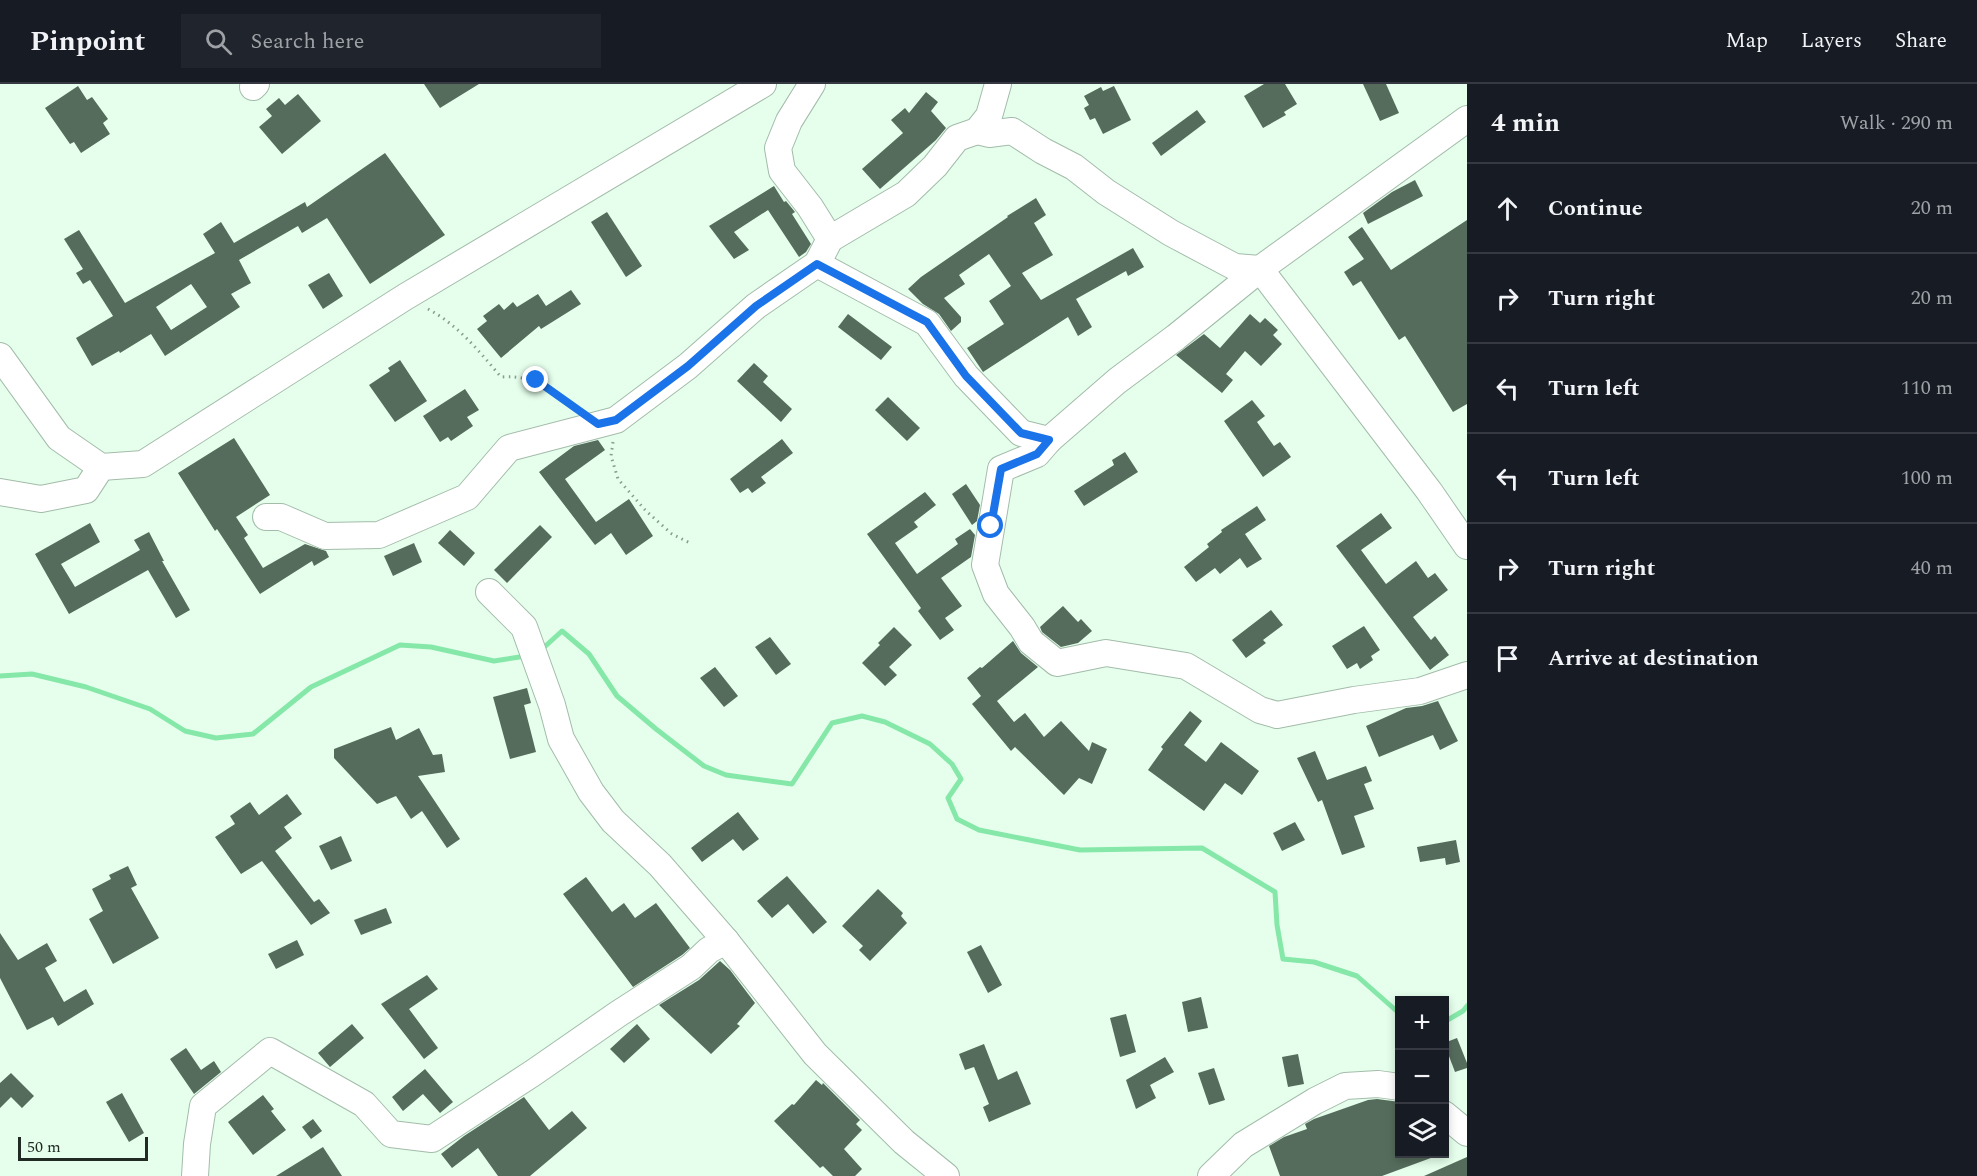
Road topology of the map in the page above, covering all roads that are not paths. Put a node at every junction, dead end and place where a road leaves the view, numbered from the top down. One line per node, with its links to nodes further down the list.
1 (763, 84): 12 (street)
2 (812, 84): 7 (street)
3 (1000, 84): 5 (street); 6 (street)
4 (1467, 119): 9 (street)
5 (983, 123): 6 (street); 7 (street)
6 (1012, 131): 9 (street)
7 (830, 239): 8 (street)
8 (817, 264): 11 (street); 14 (street)
9 (1260, 269): 11 (street); 15 (street)
10 (0, 356): 12 (street)
11 (1049, 440): 17 (street)
12 (102, 467): 13 (street)
13 (0, 492)
14 (266, 517)
15 (1467, 546)
16 (489, 592): 18 (street)
17 (1467, 675)
18 (726, 940): 22 (street); 23 (street)
19 (1395, 1086): 24 (street)
20 (1449, 1118): 21 (street)
21 (1467, 1133)
22 (195, 1176)
23 (946, 1176)
24 (1211, 1176)

